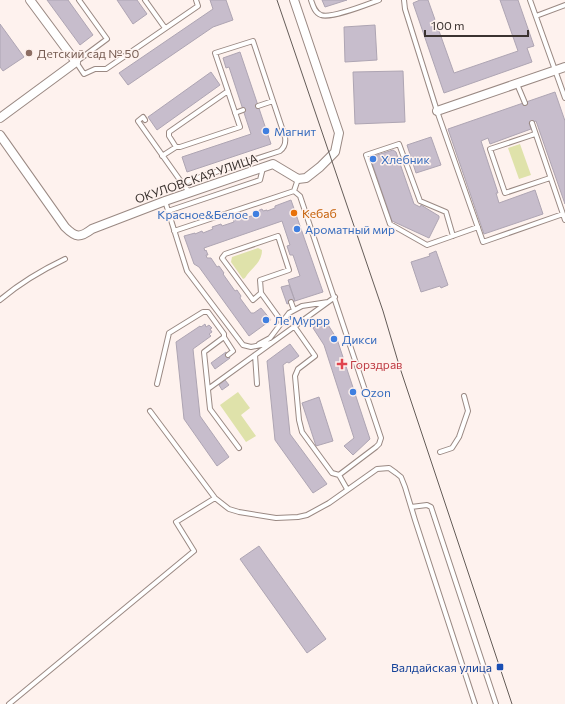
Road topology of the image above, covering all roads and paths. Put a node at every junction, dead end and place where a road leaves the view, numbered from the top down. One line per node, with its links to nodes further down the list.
1 (30, 0): 13 (street)
2 (79, 0): 13 (lane)
3 (145, 0): 12 (lane)
4 (196, 0): 12 (lane)
5 (294, 0): 34 (street)
6 (311, 0): 7 (lane)
7 (379, 0)
8 (404, 0): 23 (lane)
9 (530, 0): 11 (lane)
10 (565, 5): 11 (lane)
11 (536, 16): 15 (lane)
12 (165, 28): 13 (lane)
13 (76, 62): 25 (street)
14 (565, 67): 15 (street)
15 (555, 70): 16 (street); 18 (lane)
16 (517, 83): 20 (lane); 23 (street)
17 (228, 91): 19 (lane); 24 (lane); 30 (lane)
18 (565, 98)
19 (273, 101): 21 (lane); 35 (lane)
20 (525, 103)
21 (258, 106)
22 (243, 110): 24 (lane)
23 (437, 111): 42 (lane)
24 (235, 113): 30 (lane)
25 (0, 118)
26 (145, 120): 31 (lane)
27 (532, 123): 28 (lane)
28 (535, 134): 33 (lane); 33 (lane)
29 (0, 135): 38 (street, ОКУЛОВСКАЯ УЛИЦА)
30 (176, 147): 31 (lane)
31 (162, 156): 35 (lane)
32 (262, 168): 34 (street, ОКУЛОВСКАЯ УЛИЦА); 37 (street, ОКУЛОВСКАЯ УЛИЦА); 39 (lane)
33 (550, 178): 40 (lane)
34 (298, 179): 36 (lane)
35 (182, 183): 37 (lane)
36 (294, 191): 43 (lane); 47 (lane)
37 (190, 193): 38 (street, ОКУЛОВСКАЯ УЛИЦА)
38 (165, 201): 39 (lane)
39 (168, 211): 43 (lane)
40 (563, 214): 41 (lane); 42 (lane)
41 (565, 220)
42 (478, 227): 44 (lane)
43 (174, 232): 56 (lane)
44 (454, 236): 44 (lane)
45 (65, 260): 48 (lane)
46 (261, 293): 46 (lane); 52 (lane)
47 (335, 297): 49 (lane); 66 (lane)
48 (0, 300)
49 (329, 301): 51 (lane); 53 (lane)
50 (291, 302): 51 (lane)
51 (294, 310): 52 (lane)
52 (282, 322): 56 (lane)
53 (294, 326): 55 (lane); 66 (lane)
54 (224, 337): 57 (lane); 59 (lane); 61 (lane)
55 (271, 343): 56 (lane); 58 (lane)
56 (256, 346)
57 (228, 355)
58 (255, 355): 60 (lane); 61 (lane)
59 (157, 384)
60 (257, 384)
61 (208, 389): 64 (lane)
62 (464, 396): 65 (lane)
63 (150, 411): 68 (lane)
64 (239, 448)
65 (440, 452)
66 (339, 475): 67 (lane)
67 (347, 489): 68 (lane); 69 (lane)
68 (215, 498): 70 (lane)
69 (411, 507): 71 (lane); 72 (lane)
70 (9, 704)
71 (475, 704)
72 (496, 704)

